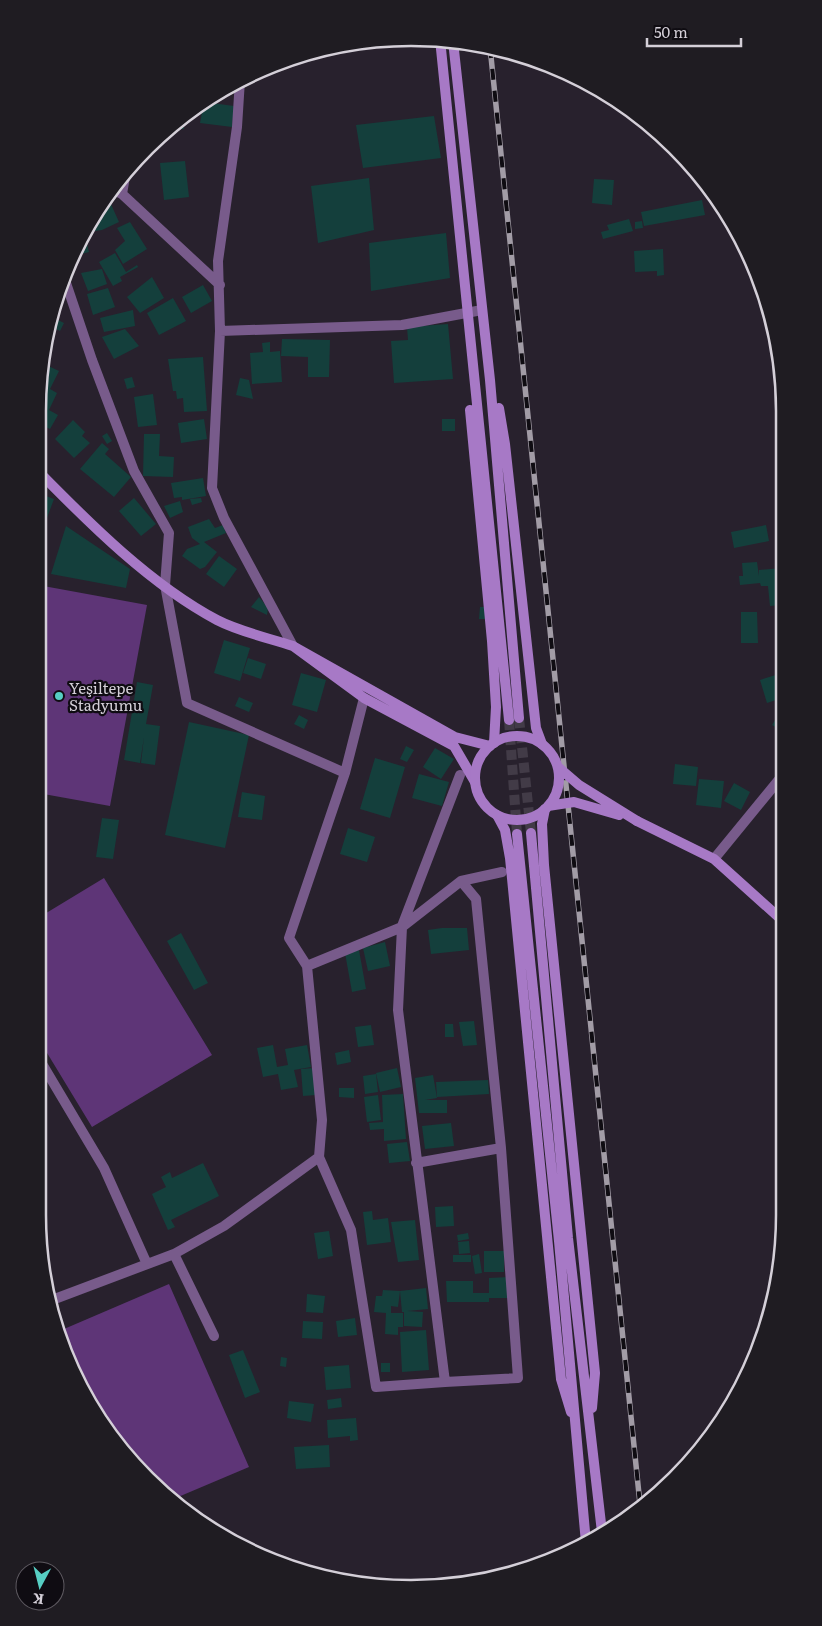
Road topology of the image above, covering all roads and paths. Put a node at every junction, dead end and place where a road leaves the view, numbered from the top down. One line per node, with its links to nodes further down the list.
1 (441, 47): 12 (main road)
2 (455, 49): 11 (main road)
3 (239, 90): 7 (street)
4 (123, 188): 6 (street)
5 (119, 193): 6 (street)
6 (122, 194): 8 (street)
7 (218, 261): 8 (street); 9 (street)
8 (208, 273): 9 (street)
9 (220, 285): 13 (street)
10 (68, 289): 15 (street)
11 (482, 310): 12 (street); 19 (main road); 22 (main road)
12 (466, 312): 13 (street); 20 (main road); 21 (main road)
13 (220, 331): 16 (street)
14 (46, 479): 15 (main road)
15 (165, 585): 16 (main road); 24 (street)
16 (293, 646): 17 (main road); 18 (main road)
17 (364, 698): 18 (main road); 24 (street)
18 (392, 707): 21 (main road); 26 (main road)
19 (519, 718)
20 (508, 720)
21 (492, 744): 22 (main road, bridge); 26 (main road, bridge)
22 (542, 744): 23 (main road, bridge)
23 (558, 767): 28 (main road, bridge); 30 (main road, bridge)
24 (345, 773): 38 (street)
25 (460, 774): 37 (street)
26 (475, 782): 29 (main road, bridge)
27 (776, 783): 33 (street)
28 (546, 808): 29 (main road, bridge); 30 (main road, bridge); 48 (main road)
29 (497, 815): 49 (main road)
30 (637, 821): 33 (main road)
31 (531, 833): 48 (main road)
32 (516, 834): 49 (main road)
33 (714, 859): 36 (main road)
34 (502, 872): 35 (street)
35 (462, 881): 37 (street); 40 (street)
36 (776, 915)
37 (402, 927): 38 (street); 42 (street)
38 (307, 966): 41 (street)
39 (46, 1070): 44 (street)
40 (501, 1148): 42 (street); 47 (street)
41 (319, 1157): 43 (street); 47 (street)
42 (416, 1163): 47 (street)
43 (174, 1254): 44 (street); 46 (street)
44 (147, 1264): 45 (street)
45 (56, 1298)
46 (214, 1336)
47 (445, 1382)
48 (590, 1429): 50 (main road)
49 (577, 1432): 51 (main road)
50 (601, 1526)
51 (585, 1535)

